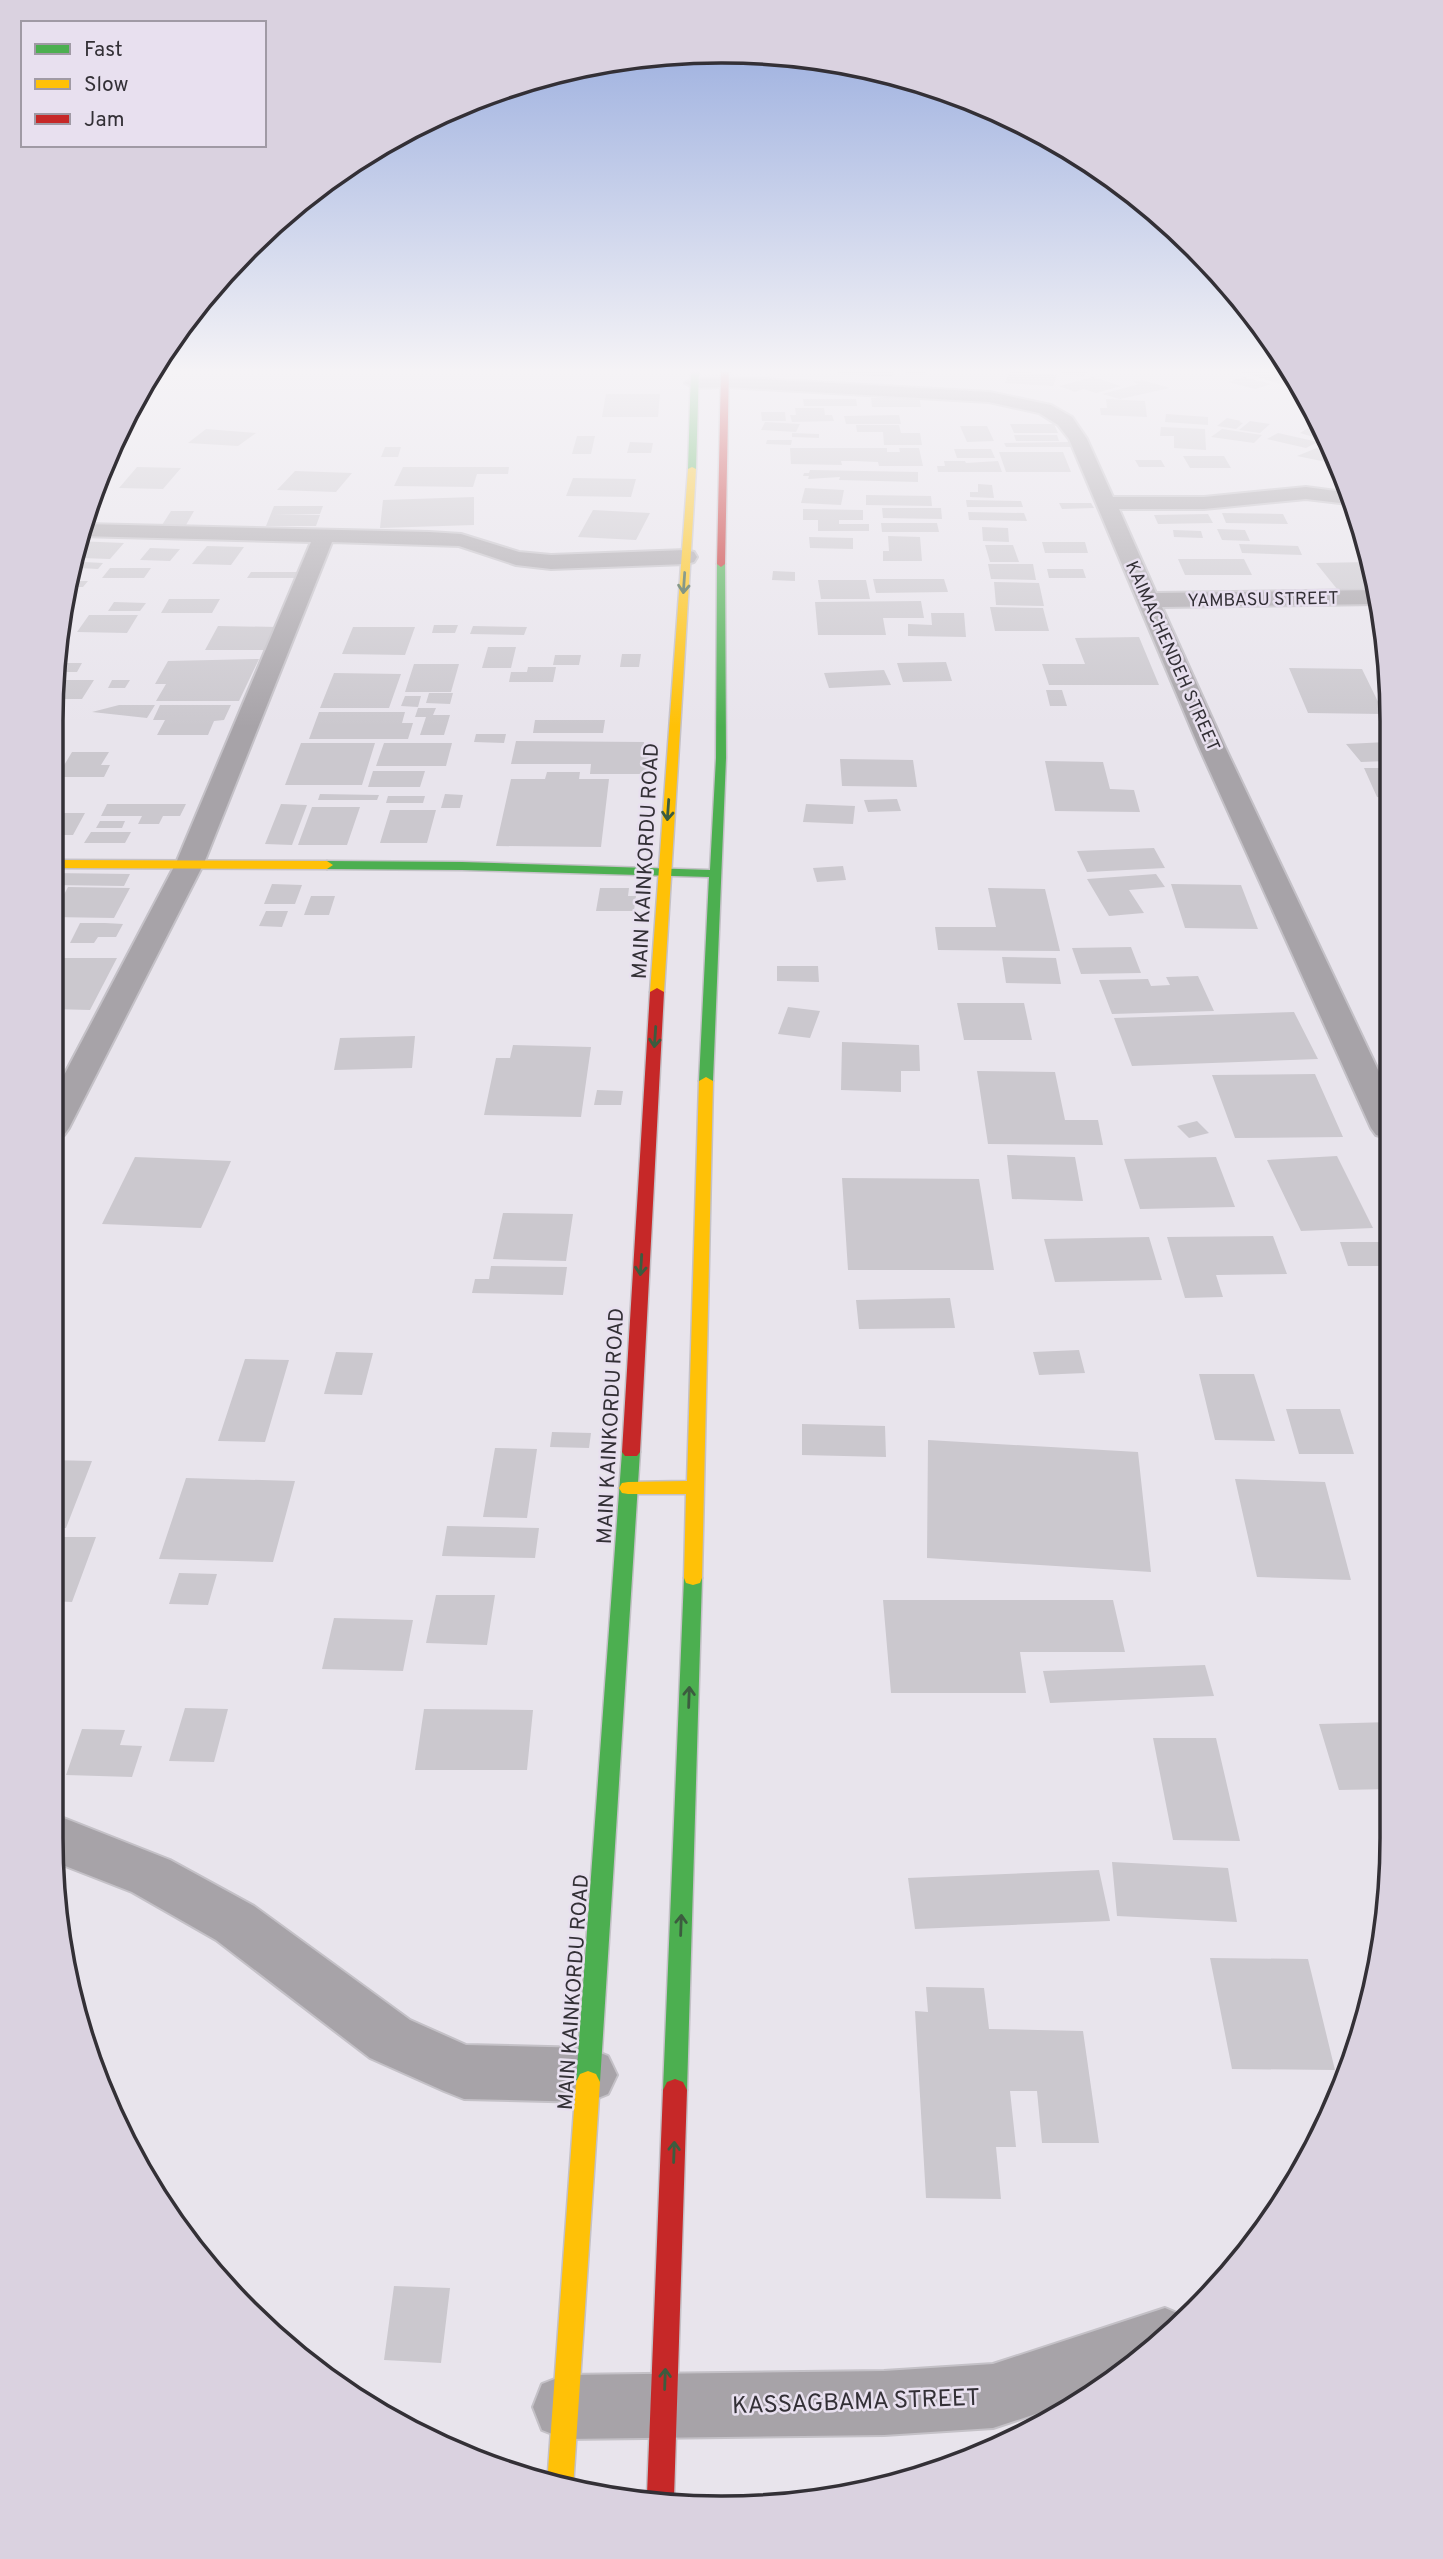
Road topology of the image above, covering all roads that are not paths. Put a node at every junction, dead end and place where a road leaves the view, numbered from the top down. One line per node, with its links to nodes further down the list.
1 (690, 487): 8 (main road, MAIN KAINKORDU ROAD)
2 (724, 487): 12 (main road)
3 (1099, 487): 5 (street, KAIMACHENDEH STREET)
4 (1341, 498): 5 (street)
5 (1106, 503): 10 (street, KAIMACHENDEH STREET)
6 (92, 530): 7 (street)
7 (324, 535): 8 (street); 13 (street)
8 (686, 557): 11 (main road, MAIN KAINKORDU ROAD, one-way to 11)
9 (1368, 597): 10 (street, YAMBASU STREET)
10 (1148, 600): 18 (street, KAIMACHENDEH STREET)
11 (680, 641): 12 (main road); 15 (main road, MAIN KAINKORDU ROAD, one-way to 15)
12 (722, 641): 16 (main road)
13 (190, 863): 14 (main road); 15 (main road); 17 (street)
14 (63, 864)
15 (664, 872): 16 (main road); 20 (main road, MAIN KAINKORDU ROAD, one-way to 20)
16 (716, 874): 19 (main road)
17 (63, 1108)
18 (1380, 1111)
19 (696, 1487): 20 (main road); 24 (main road, one-way to 19)
20 (628, 1488): 22 (main road, MAIN KAINKORDU ROAD)
21 (63, 1842): 22 (street)
22 (588, 2075): 25 (main road, MAIN KAINKORDU ROAD)
23 (1135, 2350): 24 (street, KASSAGBAMA STREET)
24 (664, 2406): 25 (street, KASSAGBAMA STREET); 27 (main road)
25 (565, 2407): 26 (main road, MAIN KAINKORDU ROAD)
26 (561, 2476)
27 (661, 2493)

